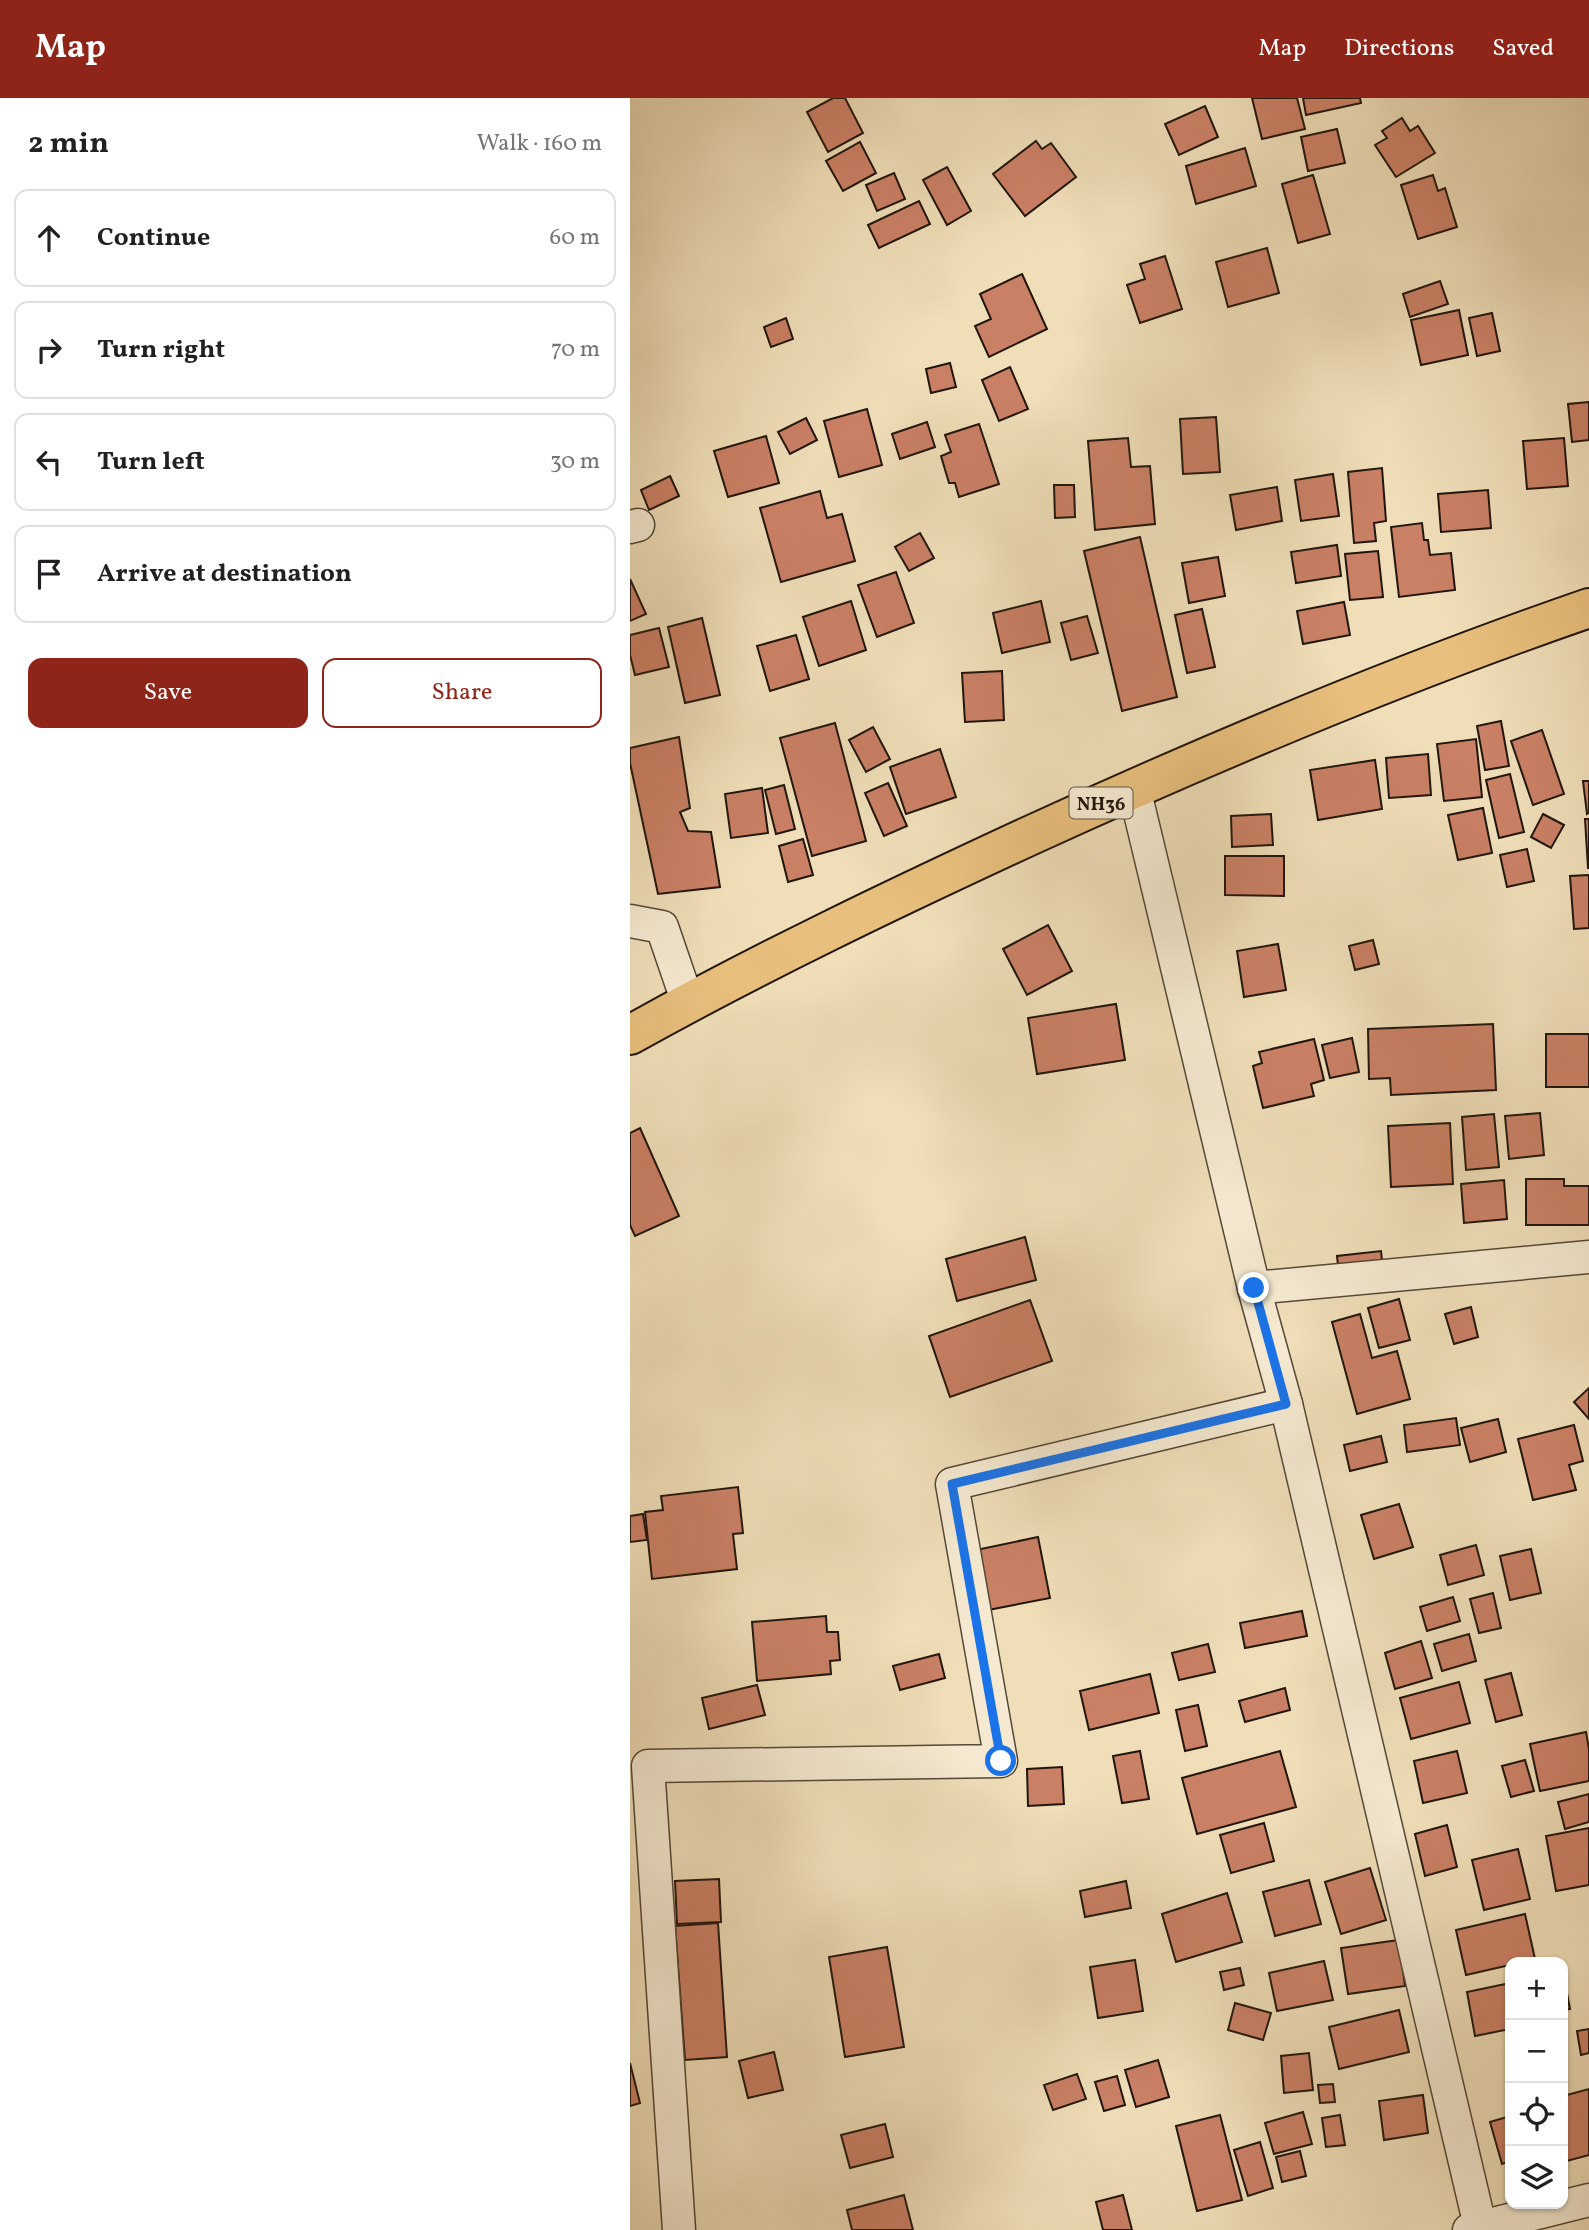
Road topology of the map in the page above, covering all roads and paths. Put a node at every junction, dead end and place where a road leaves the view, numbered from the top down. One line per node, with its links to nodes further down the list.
1 (1589, 608): 2 (highway, NH36)
2 (1134, 788): 4 (highway, NH36); 7 (street)
3 (630, 921): 4 (street)
4 (688, 1003): 5 (highway, NH36)
5 (630, 1035)
6 (1589, 1257): 7 (street)
7 (1254, 1288): 8 (street)
8 (1286, 1404): 10 (street); 11 (street)
9 (1589, 2200): 10 (street)
10 (1477, 2229)
11 (679, 2230)

